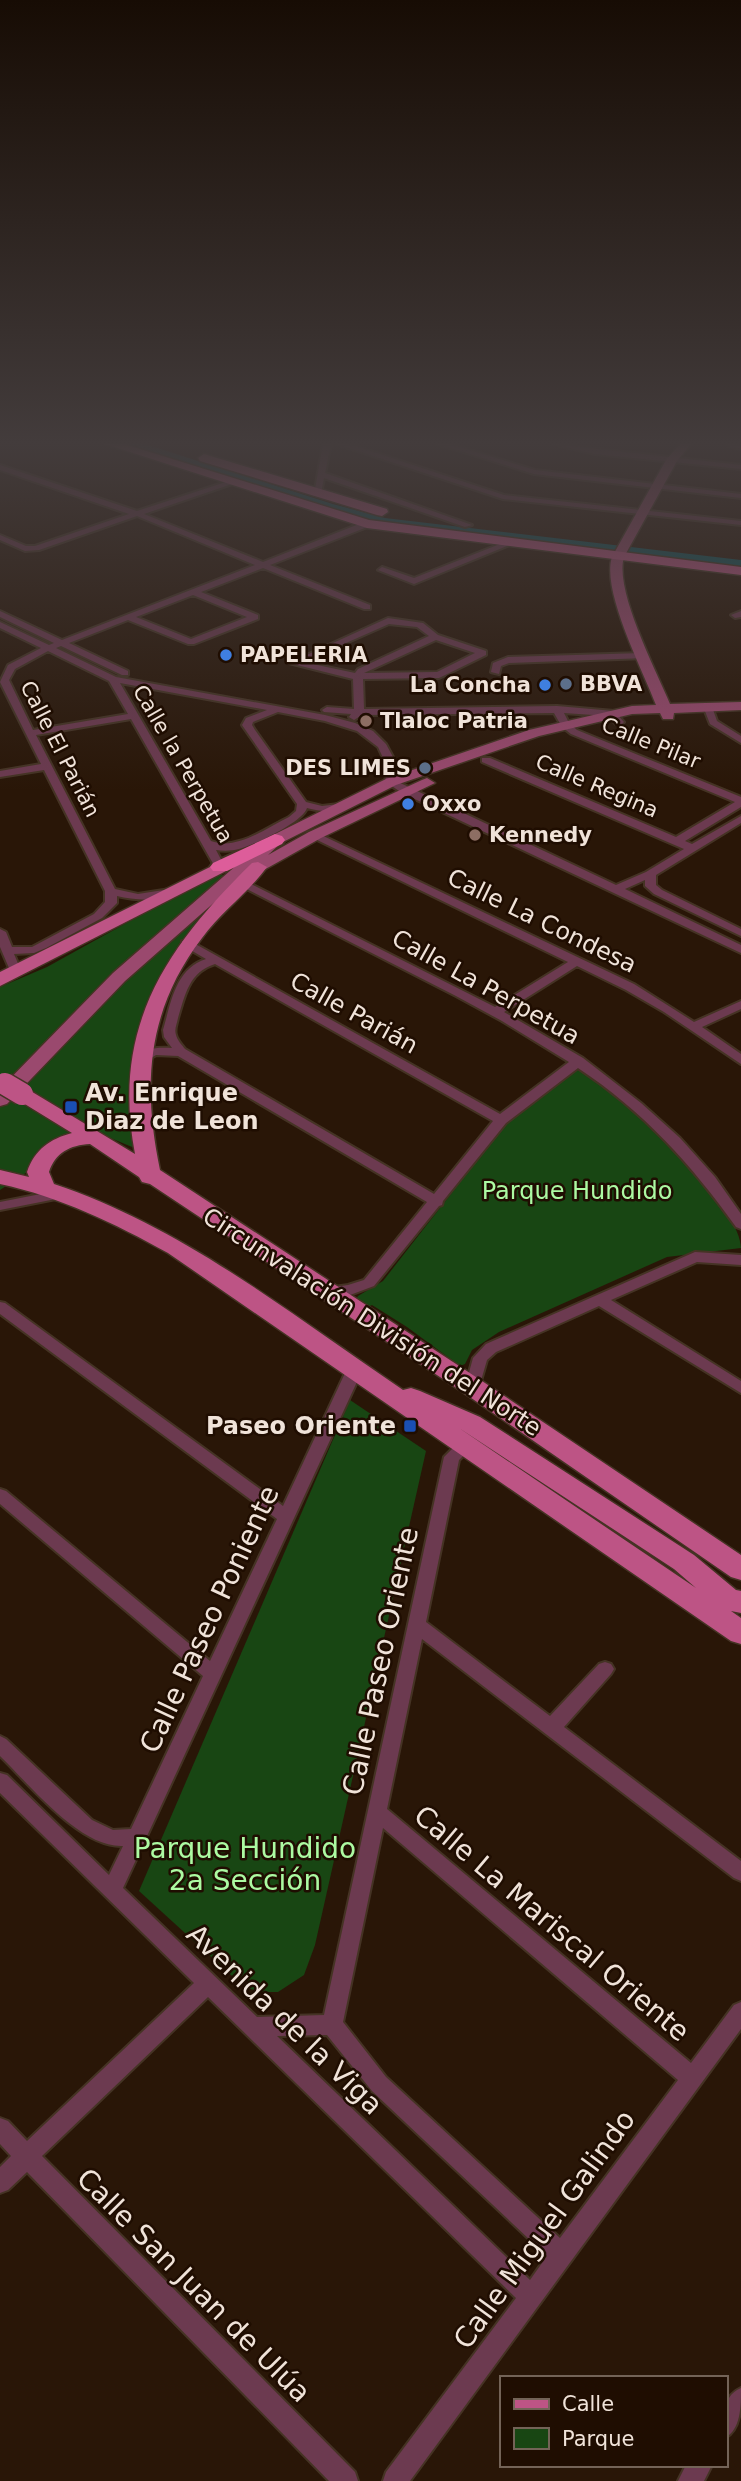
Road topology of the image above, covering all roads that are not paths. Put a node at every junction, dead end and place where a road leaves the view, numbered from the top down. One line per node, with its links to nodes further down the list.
1 (249, 560): 6 (street)
2 (279, 560): 6 (street, Calle El Parián)
3 (468, 560): 7 (street)
4 (617, 560): 17 (main road)
5 (677, 560): 8 (main road)
6 (264, 566): 9 (street, Calle El Parián); 10 (street)
7 (382, 570)
8 (741, 571)
9 (196, 593): 12 (street, Calle El Parián); 12 (street)
10 (367, 607)
11 (0, 614): 15 (street)
12 (130, 618): 15 (street, Calle El Parián)
13 (0, 625): 16 (street)
14 (435, 637): 19 (street); 19 (street); 19 (street)
15 (60, 643): 16 (street, Calle El Parián); 26 (street)
16 (47, 648): 21 (street); 33 (street, Calle El Parián)
17 (643, 656): 18 (street); 20 (main road)
18 (496, 672)
19 (358, 676): 26 (street)
20 (652, 679): 25 (main road); 27 (main road); 30 (main road)
21 (113, 680): 24 (street); 29 (street, Calle la Perpetua)
22 (741, 706): 25 (main road)
23 (557, 709): 26 (street); 30 (street); 32 (street, Calle Pilar)
24 (280, 710): 31 (street); 41 (street)
25 (708, 710): 27 (main road); 28 (main road); 34 (street)
26 (359, 712): 31 (street)
27 (666, 712): 30 (main road)
28 (741, 713)
29 (133, 716): 33 (street); 47 (street, Calle la Perpetua)
30 (615, 717): 32 (main road)
31 (359, 728): 38 (street)
32 (569, 728): 35 (main road); 38 (main road); 40 (street, Calle Pilar)
33 (30, 733): 36 (street, Calle El Parián)
34 (741, 740)
35 (486, 760): 39 (main road); 46 (street, Calle Regina)
36 (47, 766): 37 (street); 53 (street, Calle El Parián)
37 (0, 774)
38 (391, 782): 39 (street); 42 (main road)
39 (406, 791): 44 (main road); 52 (street)
40 (741, 802): 46 (street)
41 (302, 804): 42 (street); 47 (street)
42 (339, 807): 45 (main road)
43 (741, 819): 48 (street)
44 (315, 835): 49 (main road); 61 (street, Calle La Condesa)
45 (275, 840): 51 (highway)
46 (677, 842): 48 (street, Calle Regina)
47 (206, 843): 51 (street, Calle la Perpetua)
48 (692, 848): 50 (street)
49 (258, 867): 51 (main road)
50 (650, 873): 52 (street); 56 (street)
51 (228, 878): 54 (main road); 57 (main road); 64 (street, Calle La Perpetua); 70 (main road)
52 (615, 889): 58 (street)
53 (111, 891): 54 (street); 59 (street)
54 (170, 892): 62 (main road)
55 (0, 932): 59 (street)
56 (741, 933)
57 (186, 943): 60 (street, Calle Parián); 68 (main road)
58 (741, 950)
59 (8, 951): 62 (street)
60 (215, 960): 66 (street); 71 (street, Calle Parián)
61 (577, 961): 64 (street); 65 (street, Calle La Condesa)
62 (8, 977)
63 (741, 1005): 65 (street)
64 (497, 1011): 69 (street, Calle La Perpetua)
65 (694, 1026): 67 (street, Calle La Condesa)
66 (181, 1052): 68 (street); 76 (street)
67 (741, 1060)
68 (138, 1061): 74 (main road)
69 (579, 1061): 71 (street); 78 (street, Calle La Perpetua)
70 (7, 1090): 72 (main road, Circunvalación División del Norte)
71 (501, 1120): 76 (street)
72 (94, 1137): 74 (main road, Circunvalación División del Norte); 75 (main road)
73 (0, 1177): 75 (main road, Circunvalación División del Norte)
74 (150, 1177): 80 (main road, Circunvalación División del Norte)
75 (54, 1192): 77 (street); 83 (main road, Circunvalación División del Norte)
76 (437, 1202): 80 (street)
77 (0, 1206)
78 (741, 1224)
79 (741, 1260): 81 (street)
80 (325, 1292): 84 (main road, Circunvalación División del Norte)
81 (600, 1300): 84 (street); 85 (street)
82 (0, 1307): 88 (street)
83 (354, 1371): 86 (main road, Circunvalación División del Norte); 88 (street, Calle Paseo Poniente); 92 (main road)
84 (473, 1387): 89 (main road, Circunvalación División del Norte)
85 (741, 1388)
86 (466, 1446): 93 (street, Calle Paseo Oriente); 94 (main road, Circunvalación División del Norte)
87 (0, 1495): 96 (street)
88 (286, 1517): 96 (street, Calle Paseo Poniente)
89 (716, 1552): 90 (main road, Circunvalación División del Norte); 91 (main road)
90 (741, 1569)
91 (741, 1577)
92 (741, 1602)
93 (417, 1625): 97 (street); 100 (street, Calle Paseo Oriente)
94 (741, 1633)
95 (605, 1669): 97 (street)
96 (213, 1674): 101 (street, Calle Paseo Poniente)
97 (552, 1727): 102 (street)
98 (0, 1745): 101 (street)
99 (0, 1781): 103 (street, Avenida de la Viga)
100 (376, 1811): 106 (street, Calle Paseo Oriente); 108 (street, Calle La Mariscal Oriente)
101 (136, 1838): 103 (street, Calle Paseo Poniente)
102 (741, 1872)
103 (112, 1890): 104 (street, Avenida de la Viga)
104 (208, 1983): 107 (street, Avenida de la Viga); 110 (street)
105 (741, 2011): 108 (street, Calle Miguel Galindo)
106 (332, 2025): 107 (street); 112 (street)
107 (256, 2027): 113 (street, Avenida de la Viga)
108 (692, 2078): 112 (street, Calle Miguel Galindo)
109 (0, 2129): 110 (street, Calle San Juan de Ulúa)
110 (26, 2157): 111 (street); 116 (street, Calle San Juan de Ulúa)
111 (0, 2182)
112 (562, 2255): 113 (street, Calle Miguel Galindo)
113 (531, 2297): 117 (street, Calle Miguel Galindo)
114 (741, 2400): 115 (street)
115 (727, 2423)
116 (346, 2481)
117 (396, 2481)

